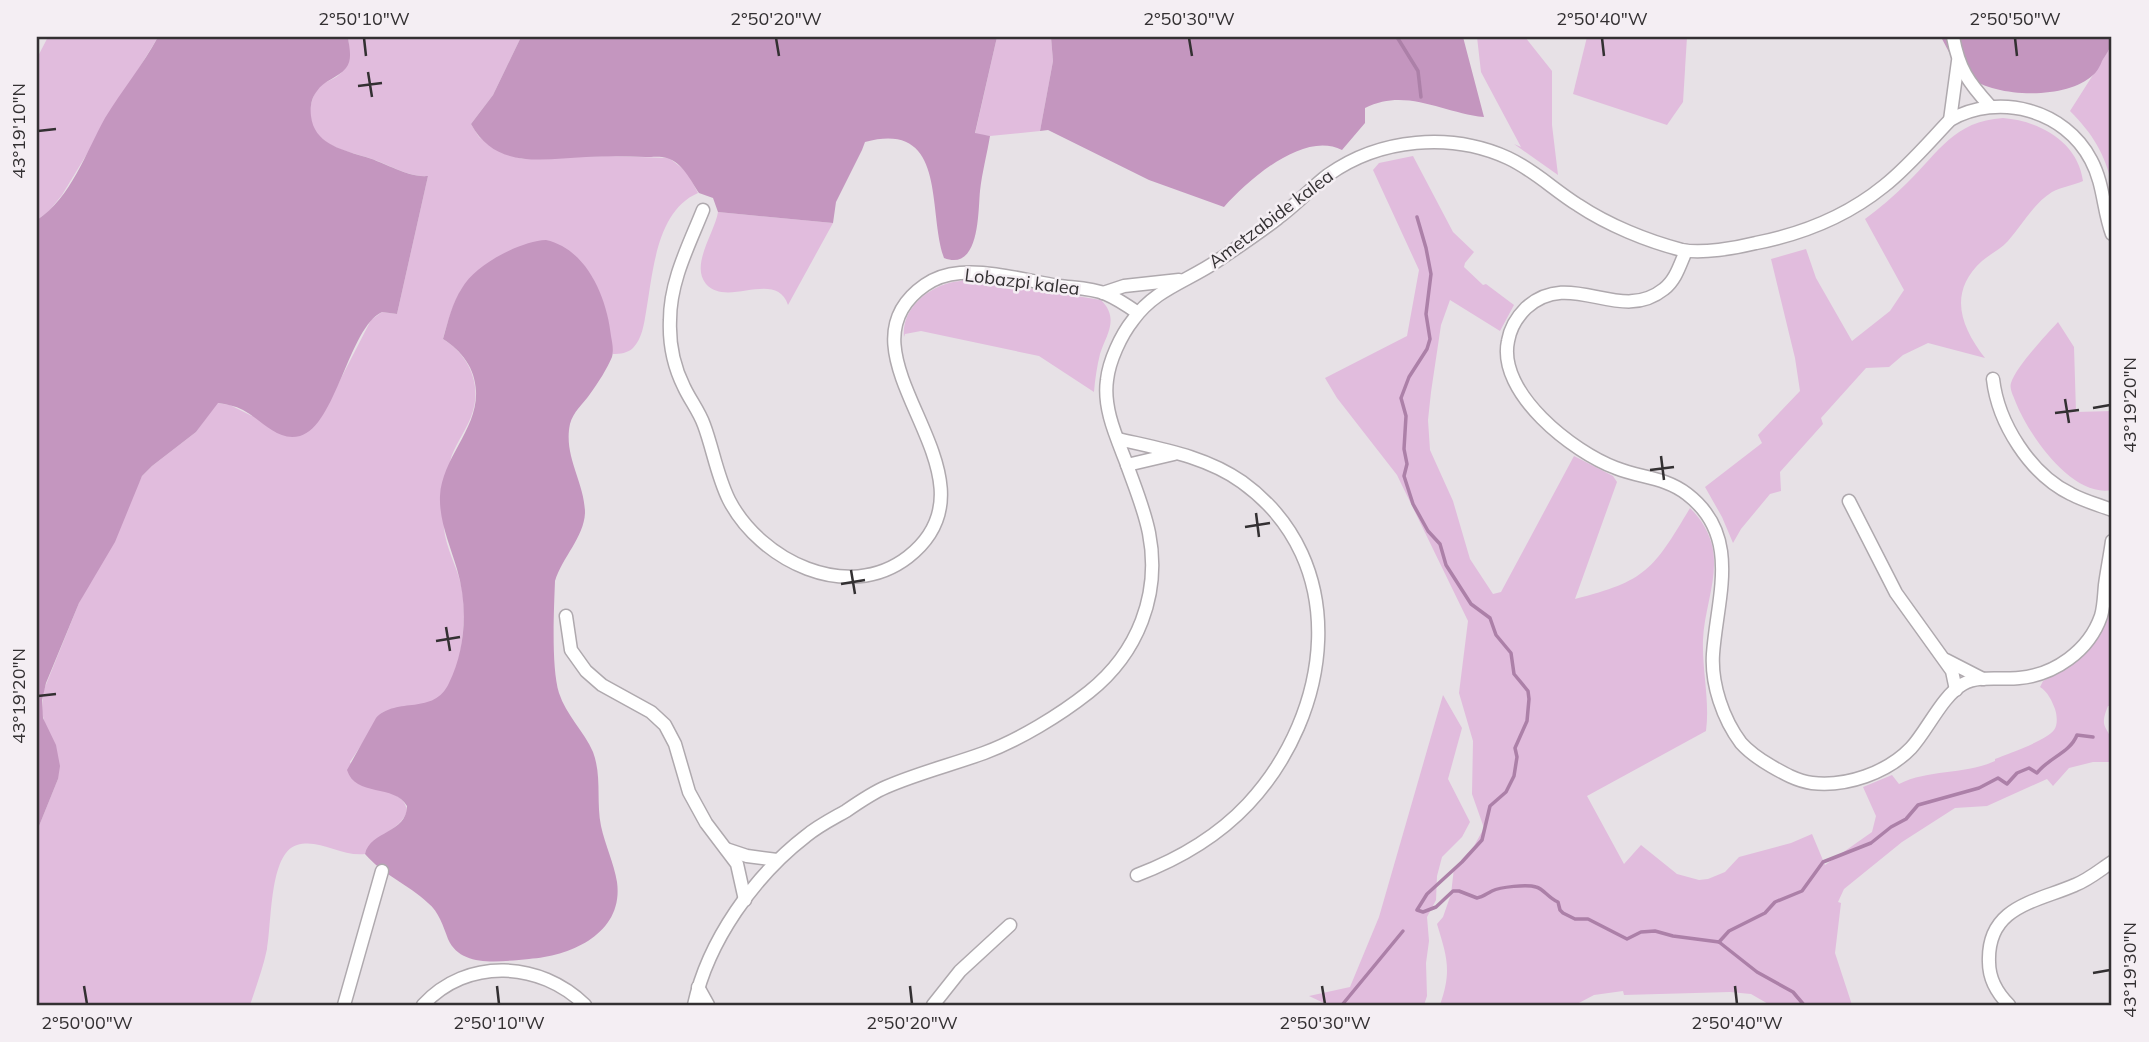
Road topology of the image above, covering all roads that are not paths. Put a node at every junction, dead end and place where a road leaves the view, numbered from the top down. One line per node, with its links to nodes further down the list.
1 (1953, 37): 2 (street)
2 (1958, 61): 3 (street); 4 (street)
3 (1990, 106): 4 (street); 6 (street)
4 (1950, 120): 7 (street, Ametzabide kalea)
5 (703, 210): 9 (street, Lobazpi kalea)
6 (2112, 234)
7 (1686, 251): 8 (street, Ametzabide kalea); 21 (street)
8 (1181, 280): 9 (street); 10 (street, Ametzabide kalea)
9 (1103, 293): 10 (street, Lobazpi kalea)
10 (1138, 313): 12 (street, Ametzabide kalea)
11 (1993, 379): 16 (street)
12 (1118, 439): 13 (street); 14 (street, Ametzabide kalea)
13 (1183, 454): 14 (street); 26 (street)
14 (1127, 465): 23 (street, Ametzabide kalea)
15 (1849, 501): 19 (street)
16 (2112, 510)
17 (2112, 541): 20 (street)
18 (566, 616): 22 (street)
19 (1943, 658): 20 (street); 21 (street)
20 (1984, 679): 21 (street)
21 (1956, 690)
22 (742, 860): 23 (street); 27 (street); 28 (street)
23 (777, 860): 27 (street, Ametzabide kalea)
24 (2112, 862): 37 (street)
25 (382, 871): 31 (street)
26 (1137, 875)
27 (760, 878): 28 (street, Ametzabide kalea)
28 (745, 900): 30 (street, Ametzabide kalea)
29 (1010, 925): 36 (street)
30 (698, 986): 34 (street, Ametzabide kalea); 35 (street)
31 (344, 1005)
32 (423, 1005): 33 (street)
33 (584, 1005)
34 (694, 1005)
35 (708, 1005)
36 (933, 1005)
37 (2008, 1005)

